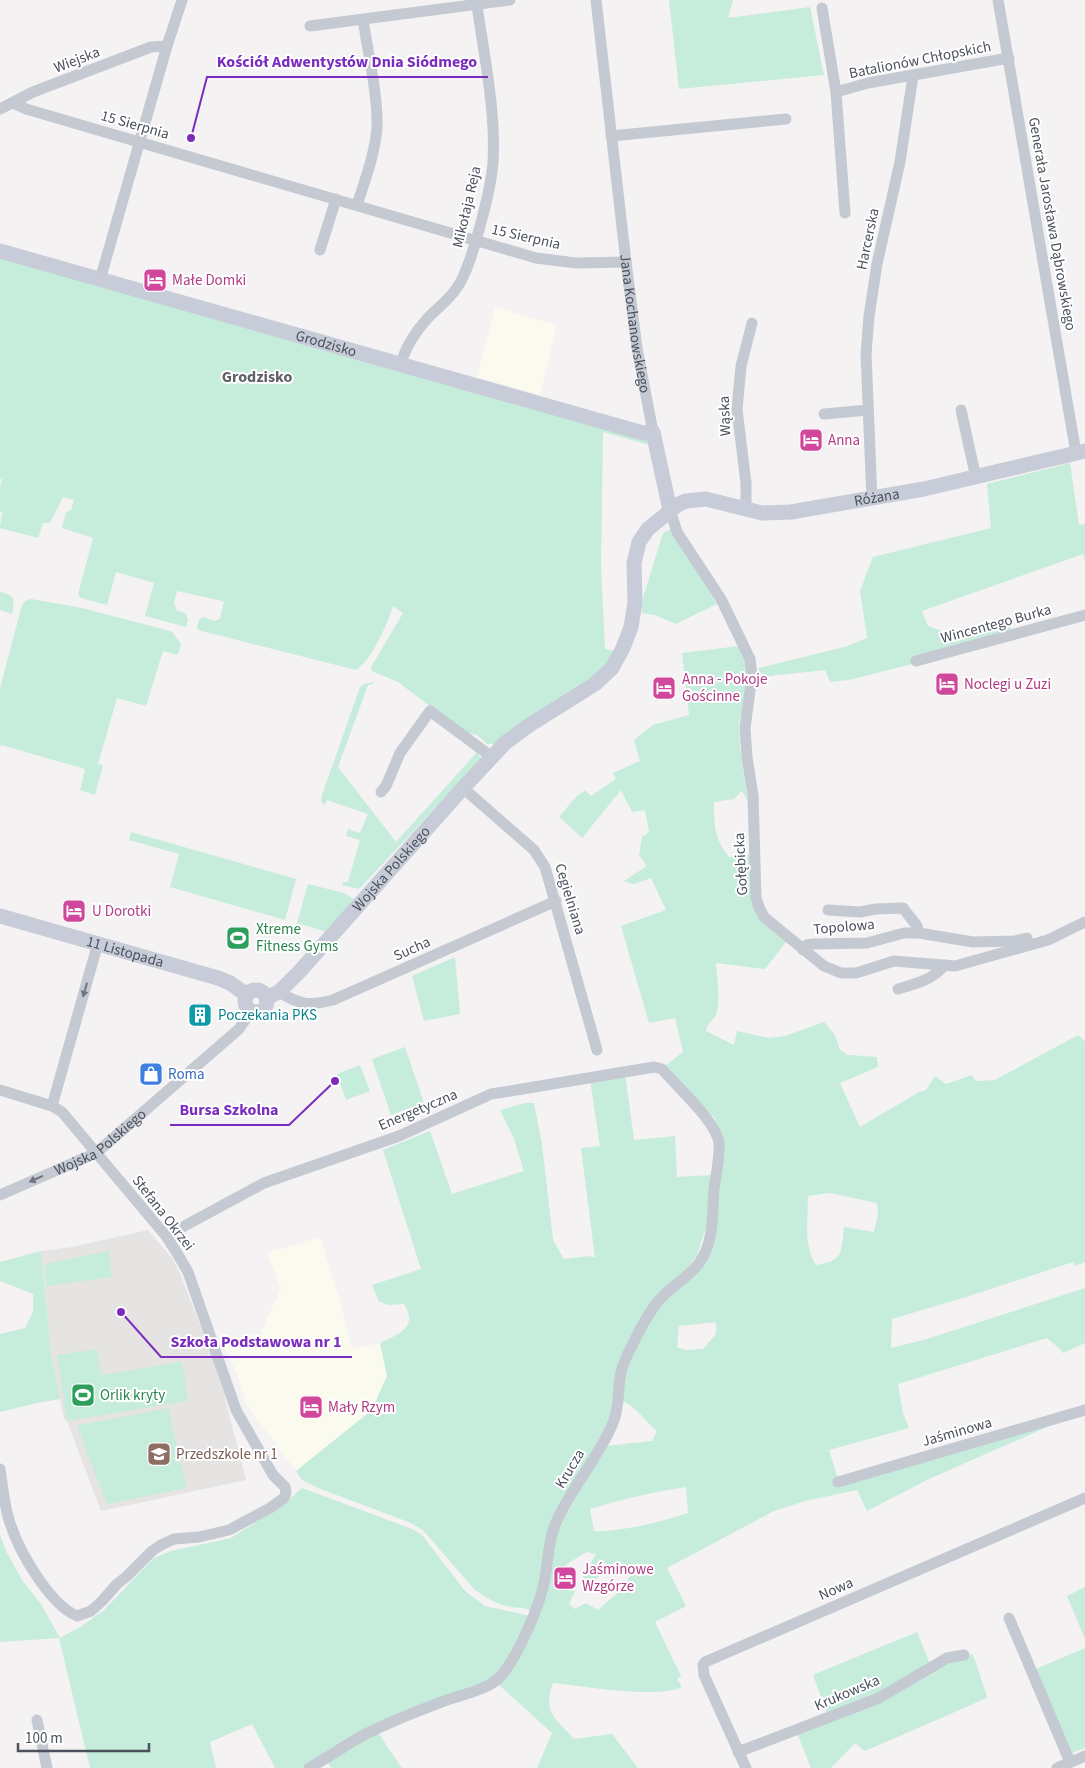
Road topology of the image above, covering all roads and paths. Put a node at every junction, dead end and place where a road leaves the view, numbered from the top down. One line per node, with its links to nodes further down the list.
1 (182, 0): 9 (street)
2 (510, 0): 5 (street)
3 (596, 0): 16 (street, Jana Kochanowskiego)
4 (998, 0): 10 (street, Generała Jarosława Dąbrowskiego)
5 (477, 4): 7 (street); 21 (street, Mikołaja Reja)
6 (822, 8): 12 (street, Batalionów Chłopskich)
7 (363, 20): 8 (street); 19 (street)
8 (310, 26)
9 (167, 46): 13 (street, Wiejska); 17 (street)
10 (1009, 58): 11 (street, Batalionów Chłopskich); 32 (street, Generała Jarosława Dąbrowskiego)
11 (912, 76): 12 (street, Batalionów Chłopskich); 28 (street, Harcerska)
12 (836, 92): 20 (street, Batalionów Chłopskich)
13 (13, 103): 14 (street, Wiejska); 17 (street, 15 Sierpnia)
14 (0, 109)
15 (786, 119): 16 (street)
16 (611, 136): 24 (street, Jana Kochanowskiego)
17 (140, 142): 18 (street, 15 Sierpnia); 25 (street)
18 (336, 199): 19 (street, 15 Sierpnia); 22 (street)
19 (357, 205): 21 (street, 15 Sierpnia)
20 (845, 213)
21 (476, 241): 24 (street, 15 Sierpnia); 27 (street, Mikołaja Reja)
22 (320, 250)
23 (0, 252): 25 (street, Grodzisko)
24 (626, 262): 31 (street, Jana Kochanowskiego)
25 (100, 280): 27 (street, Grodzisko)
26 (752, 323): 35 (street, Wąska)
27 (401, 365): 31 (street, Grodzisko)
28 (868, 410): 30 (street); 34 (street, Harcerska)
29 (961, 410): 33 (street)
30 (824, 414)
31 (653, 432): 36 (street, Jana Kochanowskiego)
32 (1080, 452): 33 (street, Różana)
33 (976, 478): 34 (street, Różana)
34 (872, 499): 35 (street, Różana)
35 (746, 509): 36 (street, Różana)
36 (670, 510): 39 (street, Wojska Polskiego); 48 (street, Gołębicka)
37 (1085, 615): 38 (street, Wincentego Burka)
38 (916, 661)
39 (492, 757): 40 (street, Wojska Polskiego); 41 (street)
40 (463, 788): 42 (street, Cegielniana); 52 (street, Wojska Polskiego)
41 (381, 792)
42 (556, 901): 52 (street, Sucha); 54 (street, Cegielniana)
43 (828, 910): 46 (street, Topolowa)
44 (0, 916): 47 (street, 11 Listopada)
45 (1082, 924): 46 (street, Topolowa); 49 (street, Gołębicka)
46 (919, 933): 48 (street, Topolowa)
47 (98, 943): 51 (street, 11 Listopada); 57 (street, one-way to 57)
48 (803, 950): 49 (street, Gołębicka)
49 (945, 965): 50 (street)
50 (898, 989)
51 (247, 995): 52 (street); 53 (street)
52 (272, 995): 53 (street, Wojska Polskiego)
53 (252, 1010): 58 (street, Wojska Polskiego)
54 (597, 1050)
55 (0, 1090): 57 (street)
56 (686, 1096): 60 (street, Energetyczna); 72 (street, Krucza)
57 (52, 1106): 58 (street, Stefana Okrzei)
58 (96, 1153): 59 (street, Wojska Polskiego, one-way to 59); 60 (street, Stefana Okrzei)
59 (0, 1194)
60 (166, 1236): 62 (street, Stefana Okrzei)
61 (1085, 1410): 63 (street, Jaśminowa)
62 (0, 1469)
63 (838, 1482)
64 (1085, 1498): 68 (street, Nowa)
65 (1009, 1618): 70 (street)
66 (964, 1655): 68 (street, Krukowska)
67 (37, 1720): 71 (street)
68 (738, 1752): 73 (street, Nowa)
69 (1085, 1756): 70 (street)
70 (1070, 1762): 74 (street)
71 (47, 1768)
72 (310, 1768)
73 (746, 1768)
74 (1057, 1768)

